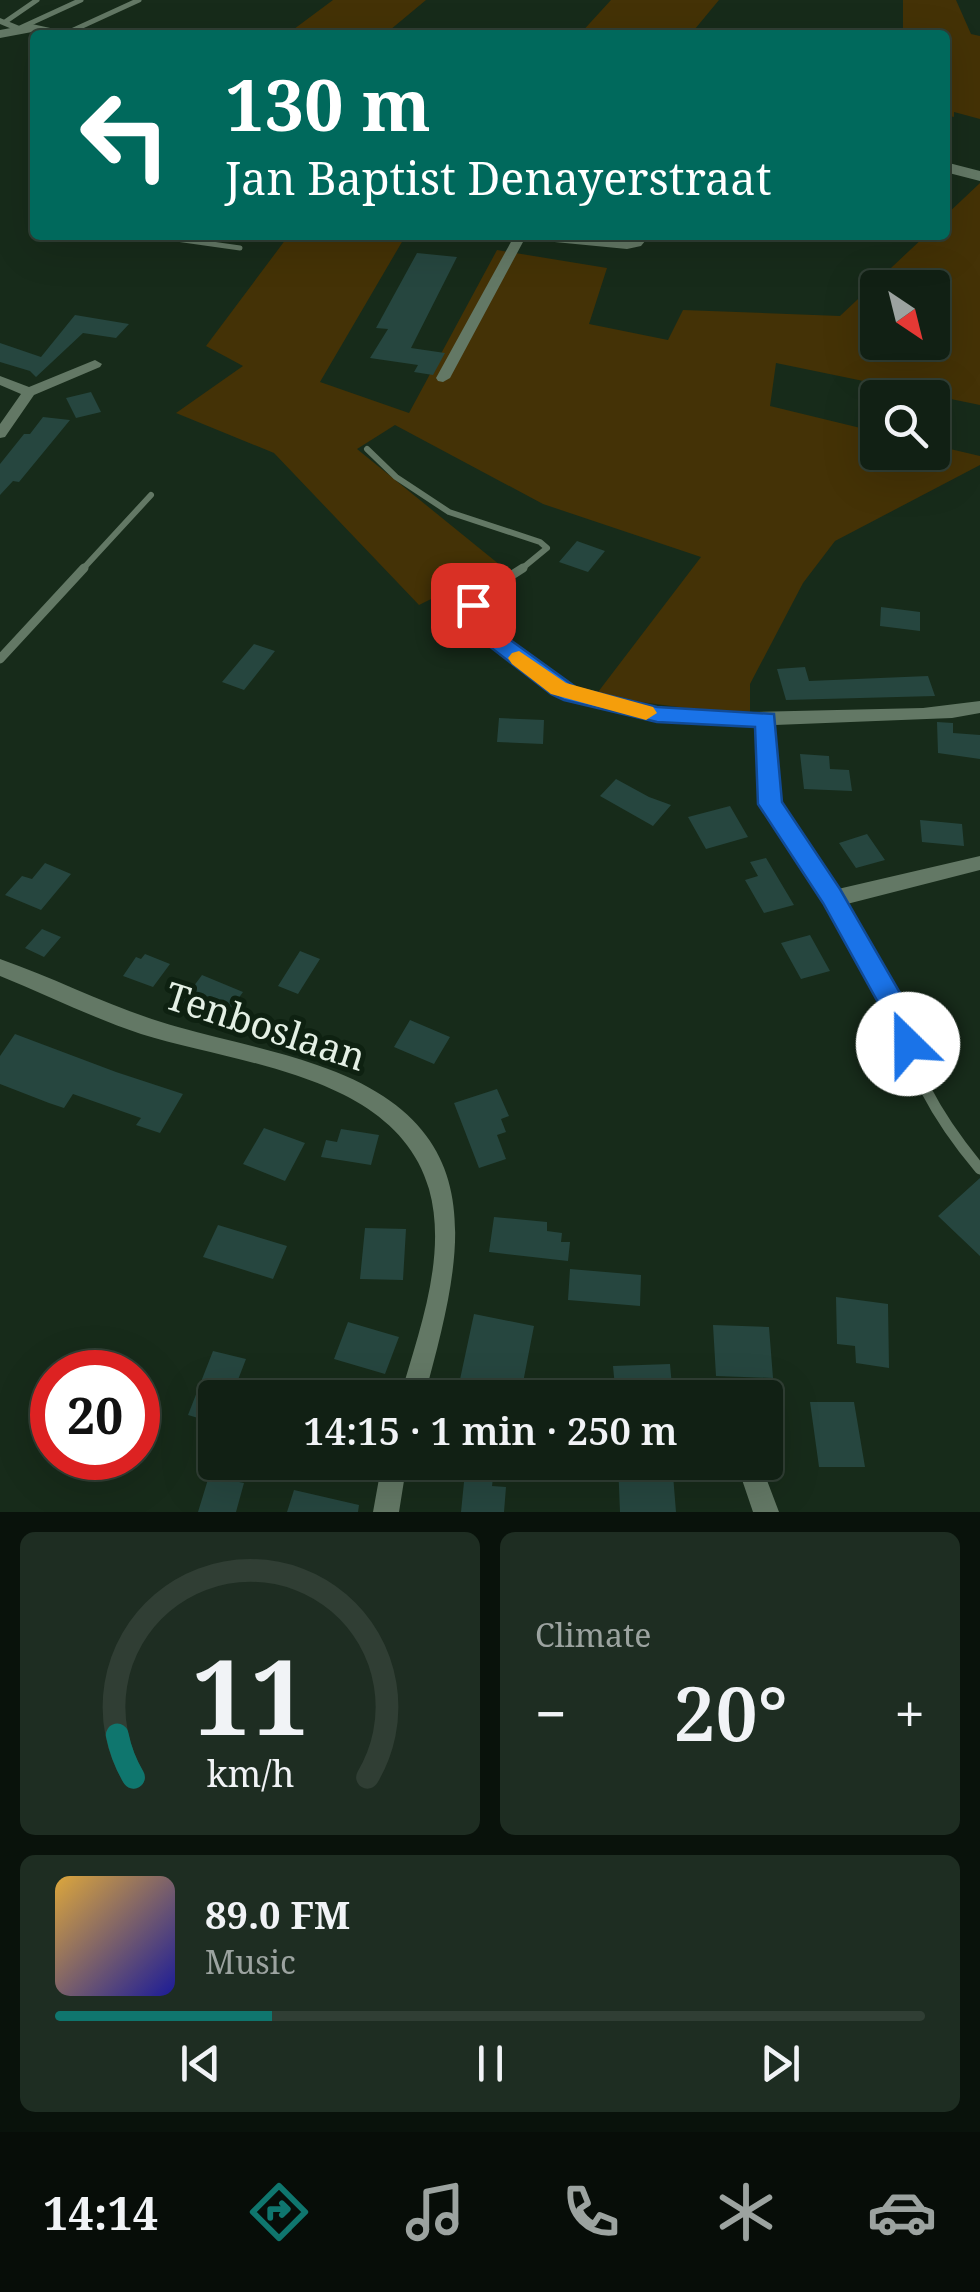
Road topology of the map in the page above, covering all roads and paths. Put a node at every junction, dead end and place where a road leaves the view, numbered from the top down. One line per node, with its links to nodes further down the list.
1 (37, 0): 4 (lane)
2 (82, 0): 4 (lane)
3 (140, 0): 6 (lane)
4 (6, 26): 5 (street)
5 (38, 30)
6 (79, 30)
7 (950, 167): 8 (street)
8 (980, 176)
9 (183, 240): 13 (lane)
10 (518, 240): 15 (street)
11 (575, 240): 12 (street)
12 (640, 240)
13 (240, 248)
14 (95, 364): 17 (street)
15 (443, 378)
16 (0, 380): 17 (street)
17 (29, 392): 18 (street)
18 (0, 434)
19 (367, 449): 22 (lane)
20 (150, 495): 21 (lane)
21 (0, 659)
22 (559, 689): 24 (street)
23 (980, 707): 24 (street)
24 (766, 720): 26 (street)
25 (980, 863): 26 (street)
26 (832, 896): 28 (lane)
27 (0, 967): 29 (street, Tenboslaan)
28 (980, 1169)
29 (416, 1380)
30 (392, 1480): 32 (street)
31 (754, 1480): 33 (street)
32 (386, 1512)
33 (766, 1512)

